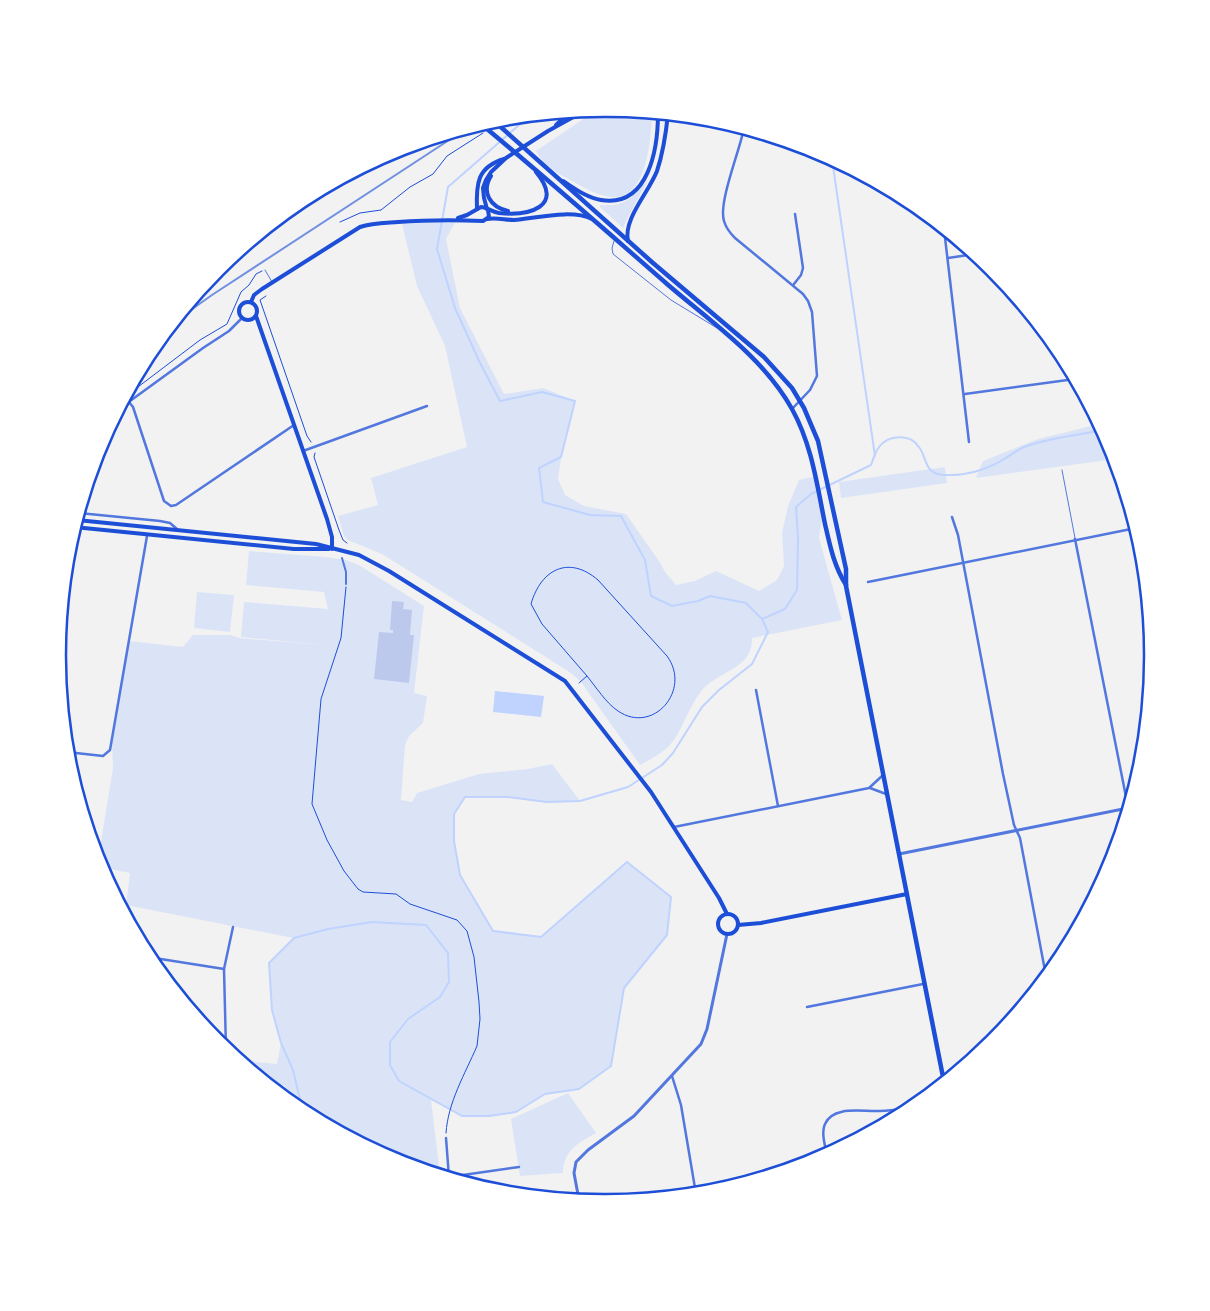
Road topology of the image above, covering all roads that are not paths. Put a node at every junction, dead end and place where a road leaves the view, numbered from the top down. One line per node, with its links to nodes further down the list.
1 (572, 118): 7 (main road)
2 (562, 119): 7 (main road)
3 (658, 120): 12 (main road)
4 (667, 120): 22 (main road)
5 (501, 127): 12 (main road)
6 (488, 130): 10 (main road)
7 (548, 131): 9 (main road)
8 (743, 134): 27 (street)
9 (506, 158): 11 (main road); 14 (main road)
10 (529, 164): 15 (main road); 19 (main road)
11 (497, 168): 13 (main road); 15 (main road)
12 (559, 178): 22 (main road)
13 (488, 209): 14 (main road); 15 (main road); 18 (main road)
14 (476, 210): 17 (main road); 18 (main road)
15 (519, 212)
16 (795, 214): 27 (street)
17 (453, 219): 18 (main road); 26 (main road)
18 (483, 221): 19 (main road)
19 (607, 231): 20 (main road)
20 (615, 238): 31 (main road); 31 (lane)
21 (945, 238): 24 (street)
22 (628, 241): 34 (main road)
23 (966, 255): 24 (street)
24 (948, 258): 33 (street)
25 (265, 270): 26 (lane)
26 (273, 282): 28 (main road)
27 (793, 285): 34 (street)
28 (250, 302): 29 (main road); 30 (main road)
29 (256, 316): 30 (main road); 38 (main road)
30 (242, 318): 35 (street)
31 (722, 331): 37 (main road)
32 (1068, 380): 33 (street)
33 (964, 394): 39 (street)
34 (800, 401): 37 (street); 55 (main road)
35 (130, 402): 38 (street)
36 (427, 406): 40 (street)
37 (792, 409): 55 (main road)
38 (294, 425): 40 (main road)
39 (969, 442)
40 (303, 451): 50 (main road)
41 (1062, 470): 49 (lane)
42 (86, 514): 47 (street)
43 (952, 517): 52 (street)
44 (84, 521): 47 (main road)
45 (82, 528): 48 (main road)
46 (1128, 529): 49 (street)
47 (180, 532): 50 (main road)
48 (147, 536): 50 (main road); 57 (street)
49 (1075, 539): 52 (street); 61 (street)
50 (332, 549): 64 (main road)
51 (342, 558): 54 (street)
52 (963, 563): 53 (street); 65 (street)
53 (868, 582)
54 (346, 584)
55 (846, 586): 58 (main road)
56 (756, 690): 62 (street)
57 (76, 753)
58 (883, 775): 59 (street); 60 (main road)
59 (868, 788): 60 (street); 62 (street)
60 (887, 794): 66 (main road)
61 (1125, 794)
62 (778, 806): 64 (street)
63 (1121, 809): 65 (street)
64 (672, 827): 68 (main road)
65 (1016, 830): 66 (street); 73 (street)
66 (899, 854): 67 (main road)
67 (907, 894): 69 (main road); 75 (main road)
68 (727, 914): 69 (main road); 71 (main road)
69 (738, 925): 71 (main road)
70 (233, 927): 74 (street)
71 (727, 934): 78 (street)
72 (160, 959): 74 (street)
73 (1044, 967)
74 (224, 970): 77 (street)
75 (924, 984): 76 (street); 79 (main road)
76 (807, 1007)
77 (226, 1038)
78 (672, 1075): 86 (street); 87 (street)
79 (943, 1075)
80 (892, 1110): 82 (street)
81 (446, 1138): 84 (street)
82 (825, 1147)
83 (519, 1166): 85 (street)
84 (448, 1171)
85 (464, 1175)
86 (695, 1187)
87 (577, 1193)

